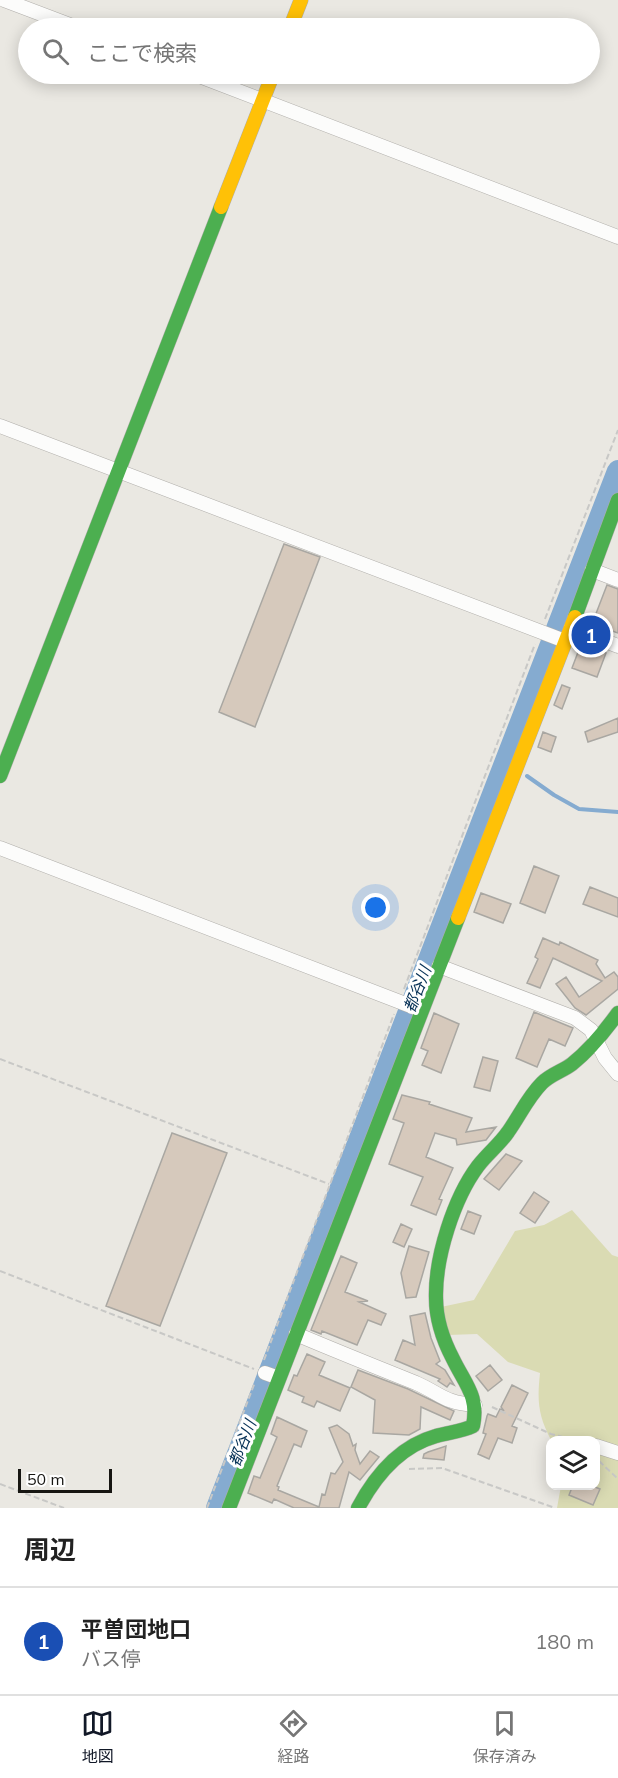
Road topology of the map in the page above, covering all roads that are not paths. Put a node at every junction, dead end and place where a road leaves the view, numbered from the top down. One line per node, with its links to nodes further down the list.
1 (4, 0): 3 (street)
2 (301, 0): 4 (street)
3 (52, 18)
4 (294, 18)
5 (221, 84): 7 (street)
6 (269, 84): 7 (street)
7 (263, 100): 8 (street); 10 (street)
8 (618, 237)
9 (0, 426): 10 (street)
10 (119, 471): 15 (street); 17 (street)
11 (618, 500): 12 (street)
12 (592, 570): 13 (street); 14 (street)
13 (618, 580)
14 (571, 628): 15 (street); 16 (street)
15 (558, 639): 19 (street)
16 (618, 646)
17 (0, 776)
18 (0, 848): 20 (street)
19 (439, 966): 20 (street); 22 (street)
20 (411, 1006): 24 (street)
21 (618, 1013): 22 (street)
22 (598, 1041): 23 (street); 25 (street)
23 (618, 1074)
24 (296, 1334): 25 (street); 28 (street)
25 (475, 1405): 29 (street)
26 (600, 1447): 27 (street)
27 (618, 1453)
28 (229, 1508)
29 (358, 1508)

